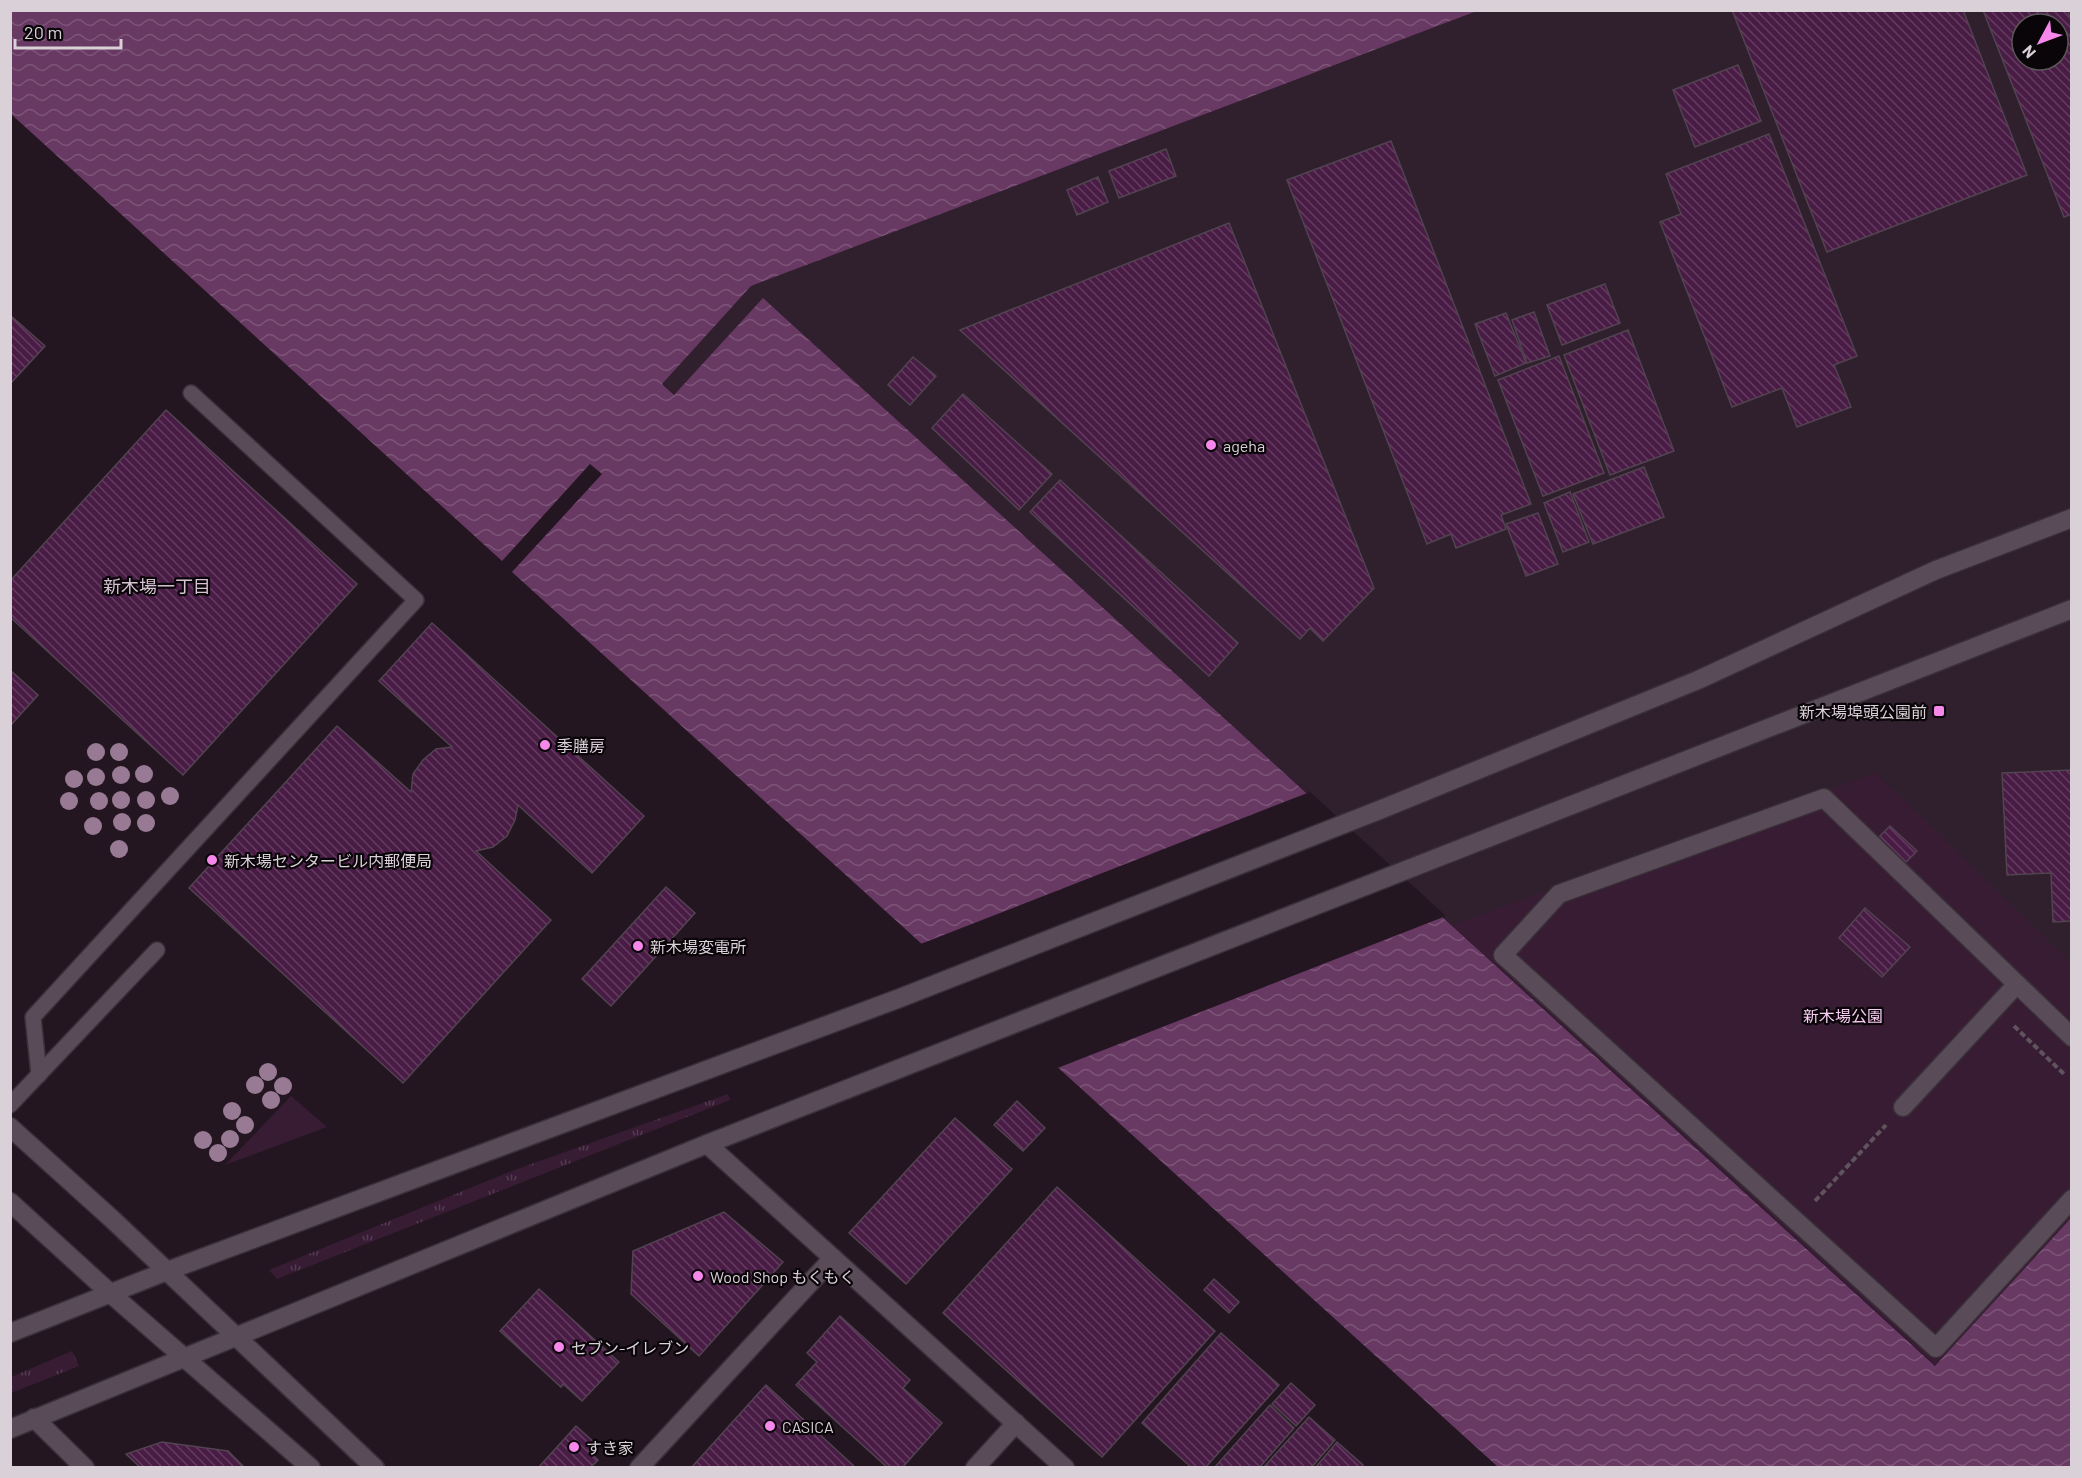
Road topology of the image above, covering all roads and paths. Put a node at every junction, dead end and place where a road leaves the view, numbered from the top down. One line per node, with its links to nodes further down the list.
1 (191, 393): 8 (lane)
2 (2072, 518): 18 (street)
3 (2072, 609): 13 (street)
4 (157, 950): 8 (lane)
5 (2017, 984): 6 (street); 7 (street); 16 (street)
6 (1995, 1008): 9 (path); 11 (street)
7 (2072, 1037)
8 (39, 1075): 10 (lane)
9 (2065, 1075)
10 (10, 1105)
11 (1902, 1107): 16 (path)
12 (10, 1126): 18 (street)
13 (707, 1144): 17 (street); 21 (street)
14 (2072, 1199): 16 (street)
15 (10, 1202): 19 (street)
16 (1797, 1221)
17 (833, 1258): 24 (street); 29 (street)
18 (167, 1271): 19 (street); 21 (street)
19 (110, 1293): 20 (street); 22 (street)
20 (10, 1333)
21 (235, 1337): 22 (street); 28 (street)
22 (183, 1358): 23 (street); 27 (street)
23 (34, 1418): 25 (street); 26 (street)
24 (1016, 1423): 30 (street); 31 (street)
25 (10, 1428)
26 (85, 1467)
27 (311, 1467)
28 (375, 1467)
29 (639, 1467)
30 (975, 1467)
31 (1065, 1467)

